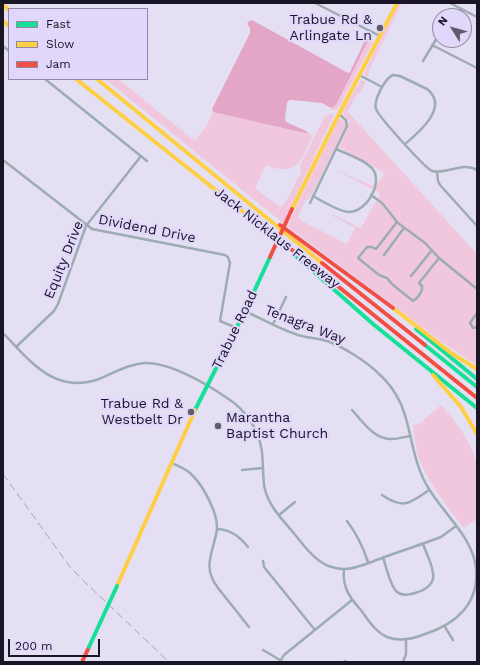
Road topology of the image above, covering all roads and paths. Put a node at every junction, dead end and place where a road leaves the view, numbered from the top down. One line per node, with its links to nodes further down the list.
1 (315, 3): 5 (street)
2 (397, 3): 5 (main road, Trabue Road)
3 (450, 3): 4 (street)
4 (459, 8)
5 (380, 36): 10 (main road, Trabue Road)
6 (432, 45): 8 (street)
7 (438, 48): 9 (street)
8 (423, 61)
9 (477, 68)
10 (359, 75): 14 (street); 15 (main road, Trabue Road)
11 (45, 80): 18 (street)
12 (77, 80): 31 (main road, Jack Nicklaus Freeway)
13 (98, 80): 26 (main road, Jack Nicklaus Freeway)
14 (382, 87): 16 (street); 16 (street)
15 (339, 114): 17 (street); 38 (main road, Trabue Road, bridge)
16 (405, 144): 22 (street)
17 (336, 149): 23 (street); 24 (street)
18 (141, 156): 20 (street); 28 (street, Equity Drive)
19 (3, 160): 28 (street, Dividend Drive)
20 (147, 161)
21 (477, 170): 22 (street)
22 (437, 172): 29 (street)
23 (371, 195): 24 (street); 27 (street)
24 (313, 196): 25 (street)
25 (310, 203)
26 (267, 216): 40 (main road); 50 (main road, Jack Nicklaus Freeway)
27 (397, 222): 30 (street); 34 (street)
28 (86, 226): 43 (street, Dividend Drive); 45 (street, Equity Drive)
29 (477, 226)
30 (404, 228): 32 (street); 33 (street)
31 (283, 244): 46 (main road); 51 (main road, Jack Nicklaus Freeway)
32 (432, 250): 34 (street); 35 (street)
33 (384, 255)
34 (439, 258): 36 (street)
35 (411, 276)
36 (477, 289)
37 (286, 297): 41 (street)
38 (245, 311): 41 (street, Tenagra Way); 43 (main road, Trabue Road)
39 (477, 313): 42 (street)
40 (409, 322): 47 (main road); 48 (main road)
41 (273, 324): 55 (street, Tenagra Way)
42 (477, 327)
43 (237, 328): 49 (main road, Trabue Road)
44 (3, 333): 45 (street)
45 (16, 347): 49 (street)
46 (425, 366): 52 (main road); 54 (main road)
47 (477, 368)
48 (477, 379)
49 (207, 386): 56 (main road, Trabue Road); 57 (street)
50 (477, 387)
51 (477, 398)
52 (477, 408)
53 (352, 410): 55 (street)
54 (477, 434)
55 (410, 436): 59 (street, Tenagra Way)
56 (172, 463): 65 (street); 80 (main road, Trabue Road, bridge)
57 (263, 468): 58 (street); 62 (street)
58 (242, 470)
59 (429, 490): 60 (street); 64 (street, Tenagra Way)
60 (382, 495)
61 (295, 502): 62 (street)
62 (279, 515): 71 (street)
63 (347, 521): 70 (street)
64 (456, 526): 66 (street); 74 (street, Tenagra Way)
65 (217, 529): 67 (street); 73 (street)
66 (423, 544): 68 (street); 68 (street)
67 (248, 547)
68 (383, 557): 70 (street)
69 (263, 561): 75 (street)
70 (368, 562): 71 (street)
71 (344, 569): 72 (street)
72 (352, 600): 75 (street); 76 (street)
73 (249, 627)
74 (445, 627): 76 (street, Tenagra Way); 77 (street)
75 (315, 630): 79 (street)
76 (406, 640): 81 (street)
77 (453, 640)
78 (263, 650): 79 (street)
79 (280, 661)
80 (82, 662)
81 (403, 662)

